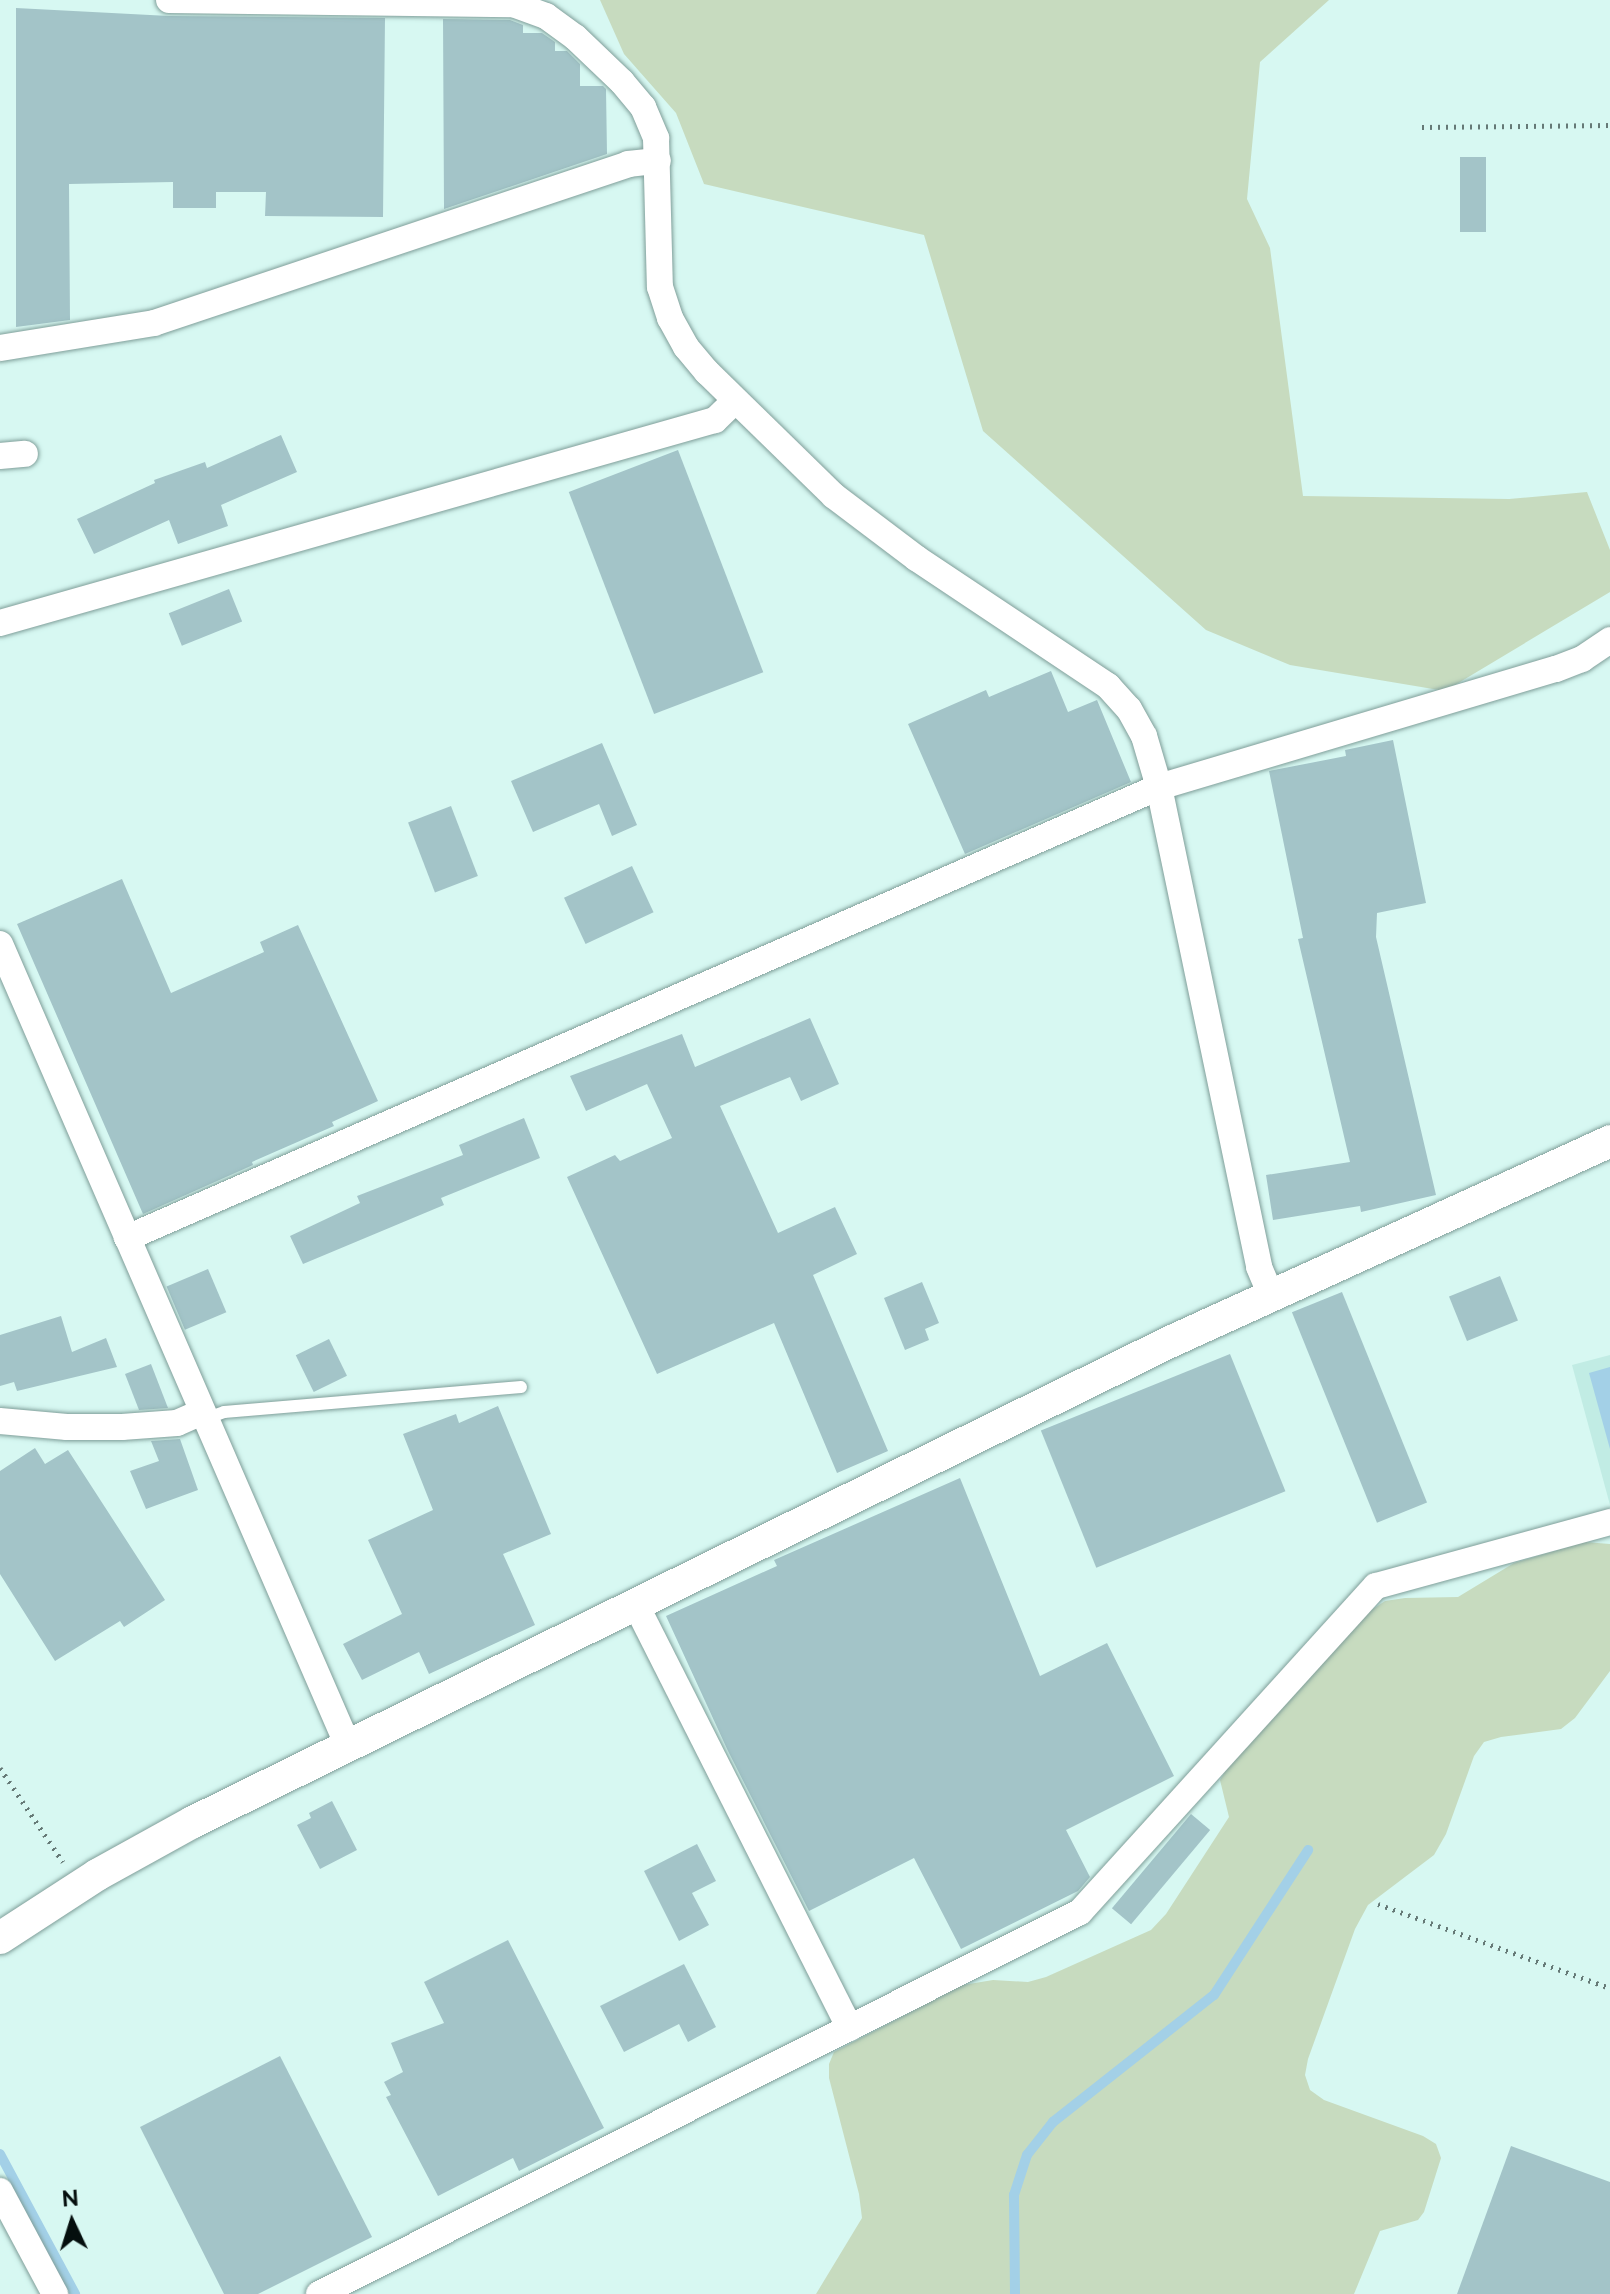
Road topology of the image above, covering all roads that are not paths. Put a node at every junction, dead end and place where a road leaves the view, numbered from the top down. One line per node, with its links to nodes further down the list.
1 (169, 0): 2 (street)
2 (658, 161): 3 (street); 4 (street)
3 (0, 348)
4 (735, 401): 5 (street); 7 (street)
5 (0, 623)
6 (1610, 640): 7 (street)
7 (1159, 787): 10 (street); 11 (street)
8 (0, 944): 10 (street)
9 (1610, 1141): 11 (street)
10 (127, 1238): 13 (street)
11 (1271, 1295): 16 (street)
12 (521, 1387): 13 (lane)
13 (204, 1416): 14 (street); 17 (street)
14 (0, 1421)
15 (1610, 1522): 19 (street)
16 (636, 1605): 17 (street); 19 (street)
17 (348, 1746): 18 (street)
18 (0, 1938)
19 (850, 2028): 22 (street)
20 (0, 2191): 21 (street)
21 (55, 2294)
22 (319, 2294)

